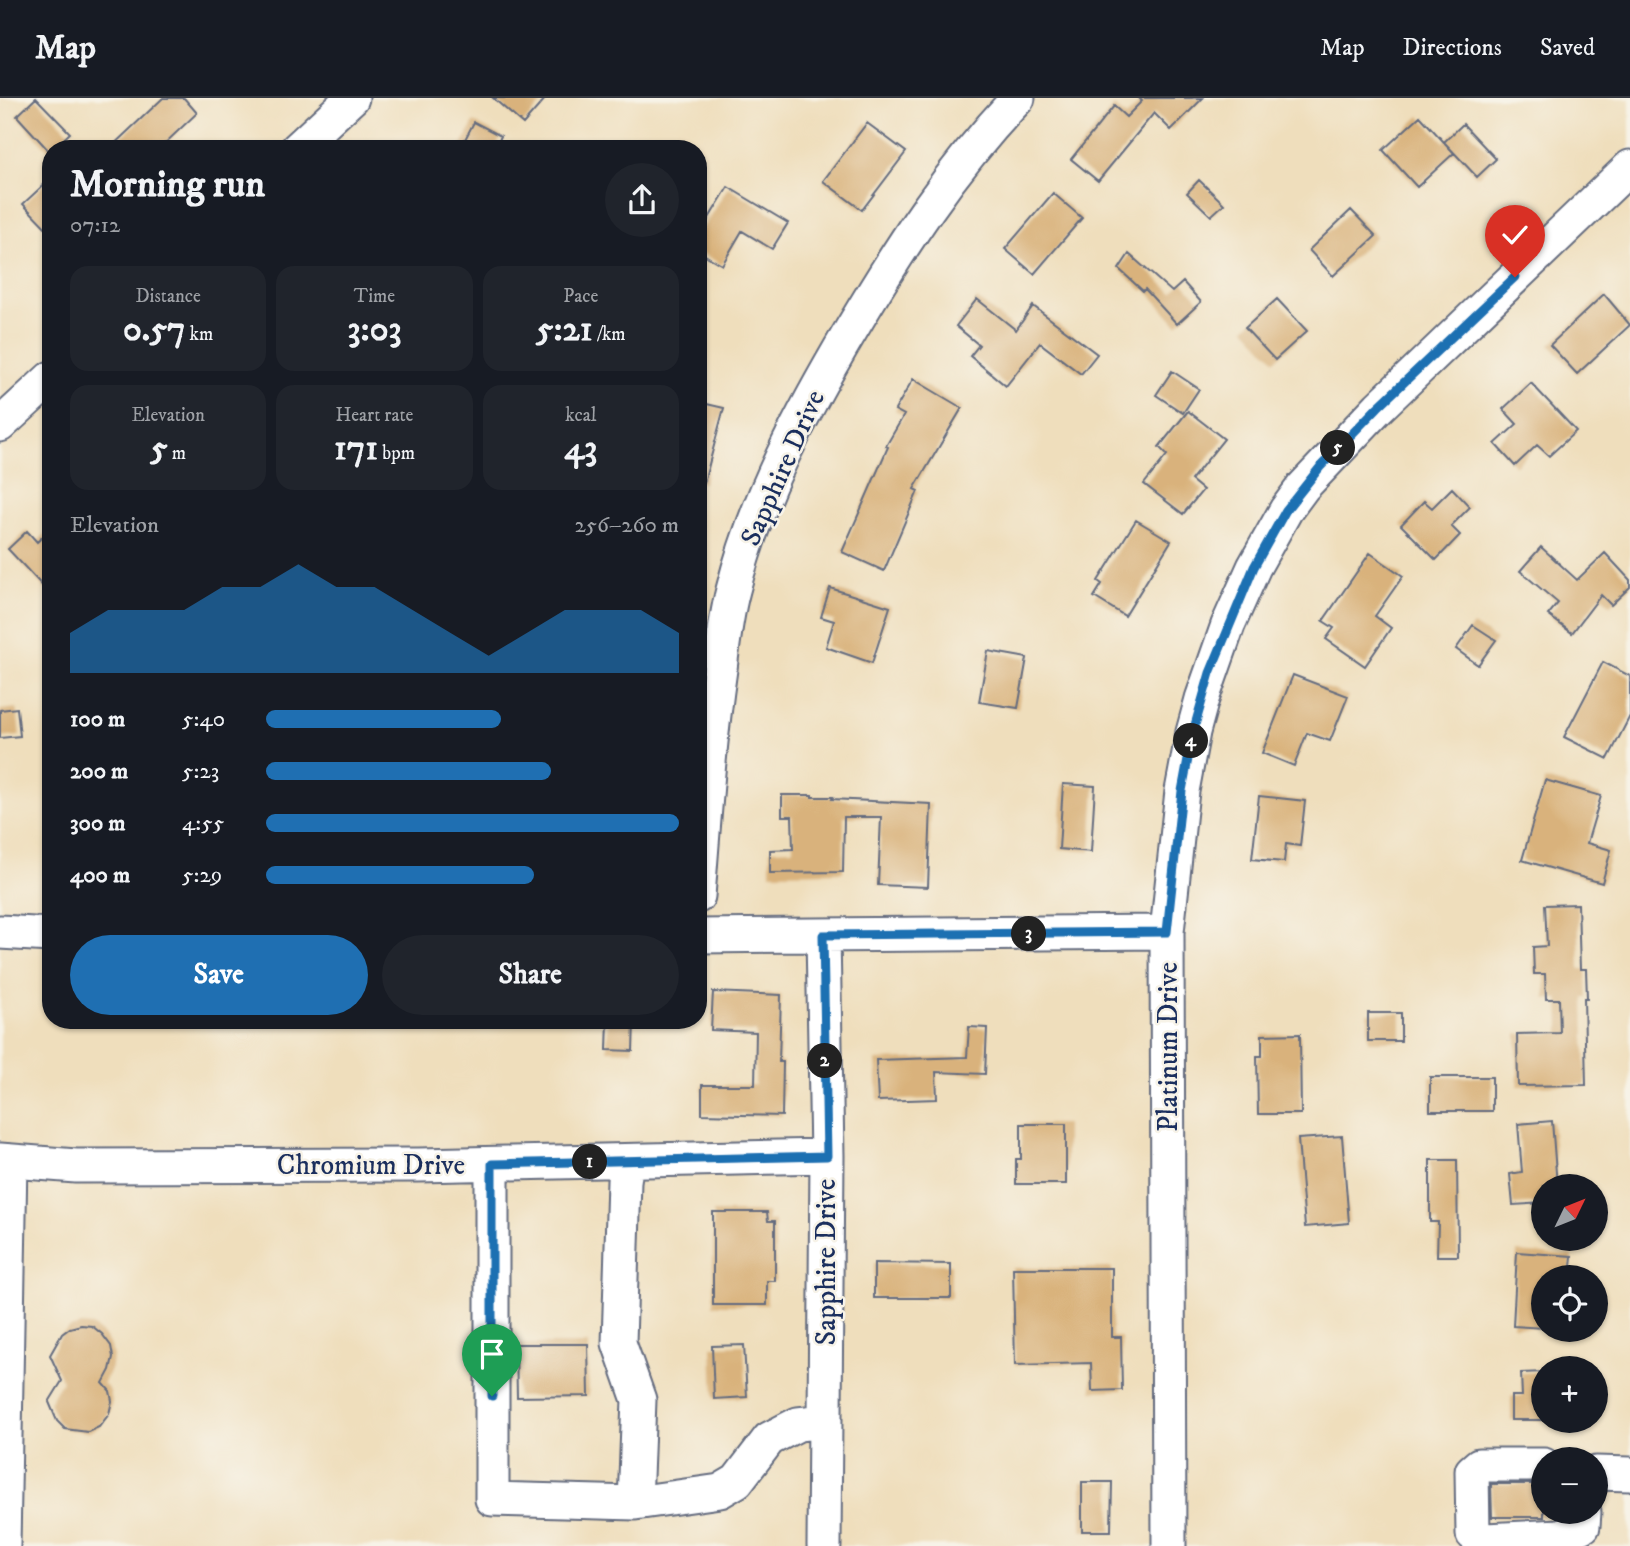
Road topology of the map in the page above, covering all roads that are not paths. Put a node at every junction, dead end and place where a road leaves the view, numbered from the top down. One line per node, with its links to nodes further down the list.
1 (352, 98): 3 (street)
2 (1018, 98): 7 (street, Sapphire Drive)
3 (308, 140)
4 (1630, 167): 9 (street, Platinum Drive)
5 (42, 386): 6 (street)
6 (0, 425)
7 (707, 783)
8 (0, 932): 10 (street)
9 (1167, 932): 11 (street); 26 (street, Platinum Drive)
10 (42, 934)
11 (823, 935): 12 (street); 13 (street, Sapphire Drive)
12 (707, 936)
13 (827, 1156): 15 (street, Chromium Drive); 18 (street, Sapphire Drive)
14 (5, 1160): 16 (street, Chromium Drive); 17 (street)
15 (627, 1161): 16 (street, Chromium Drive); 22 (street)
16 (492, 1164): 22 (street)
17 (3, 1387): 24 (street)
18 (825, 1421): 22 (street); 25 (street, Sapphire Drive)
19 (1531, 1465): 23 (street)
20 (1608, 1473): 21 (street)
21 (1630, 1474)
22 (635, 1503)
23 (1583, 1524)
24 (3, 1546)
25 (824, 1546)
26 (1168, 1546)

